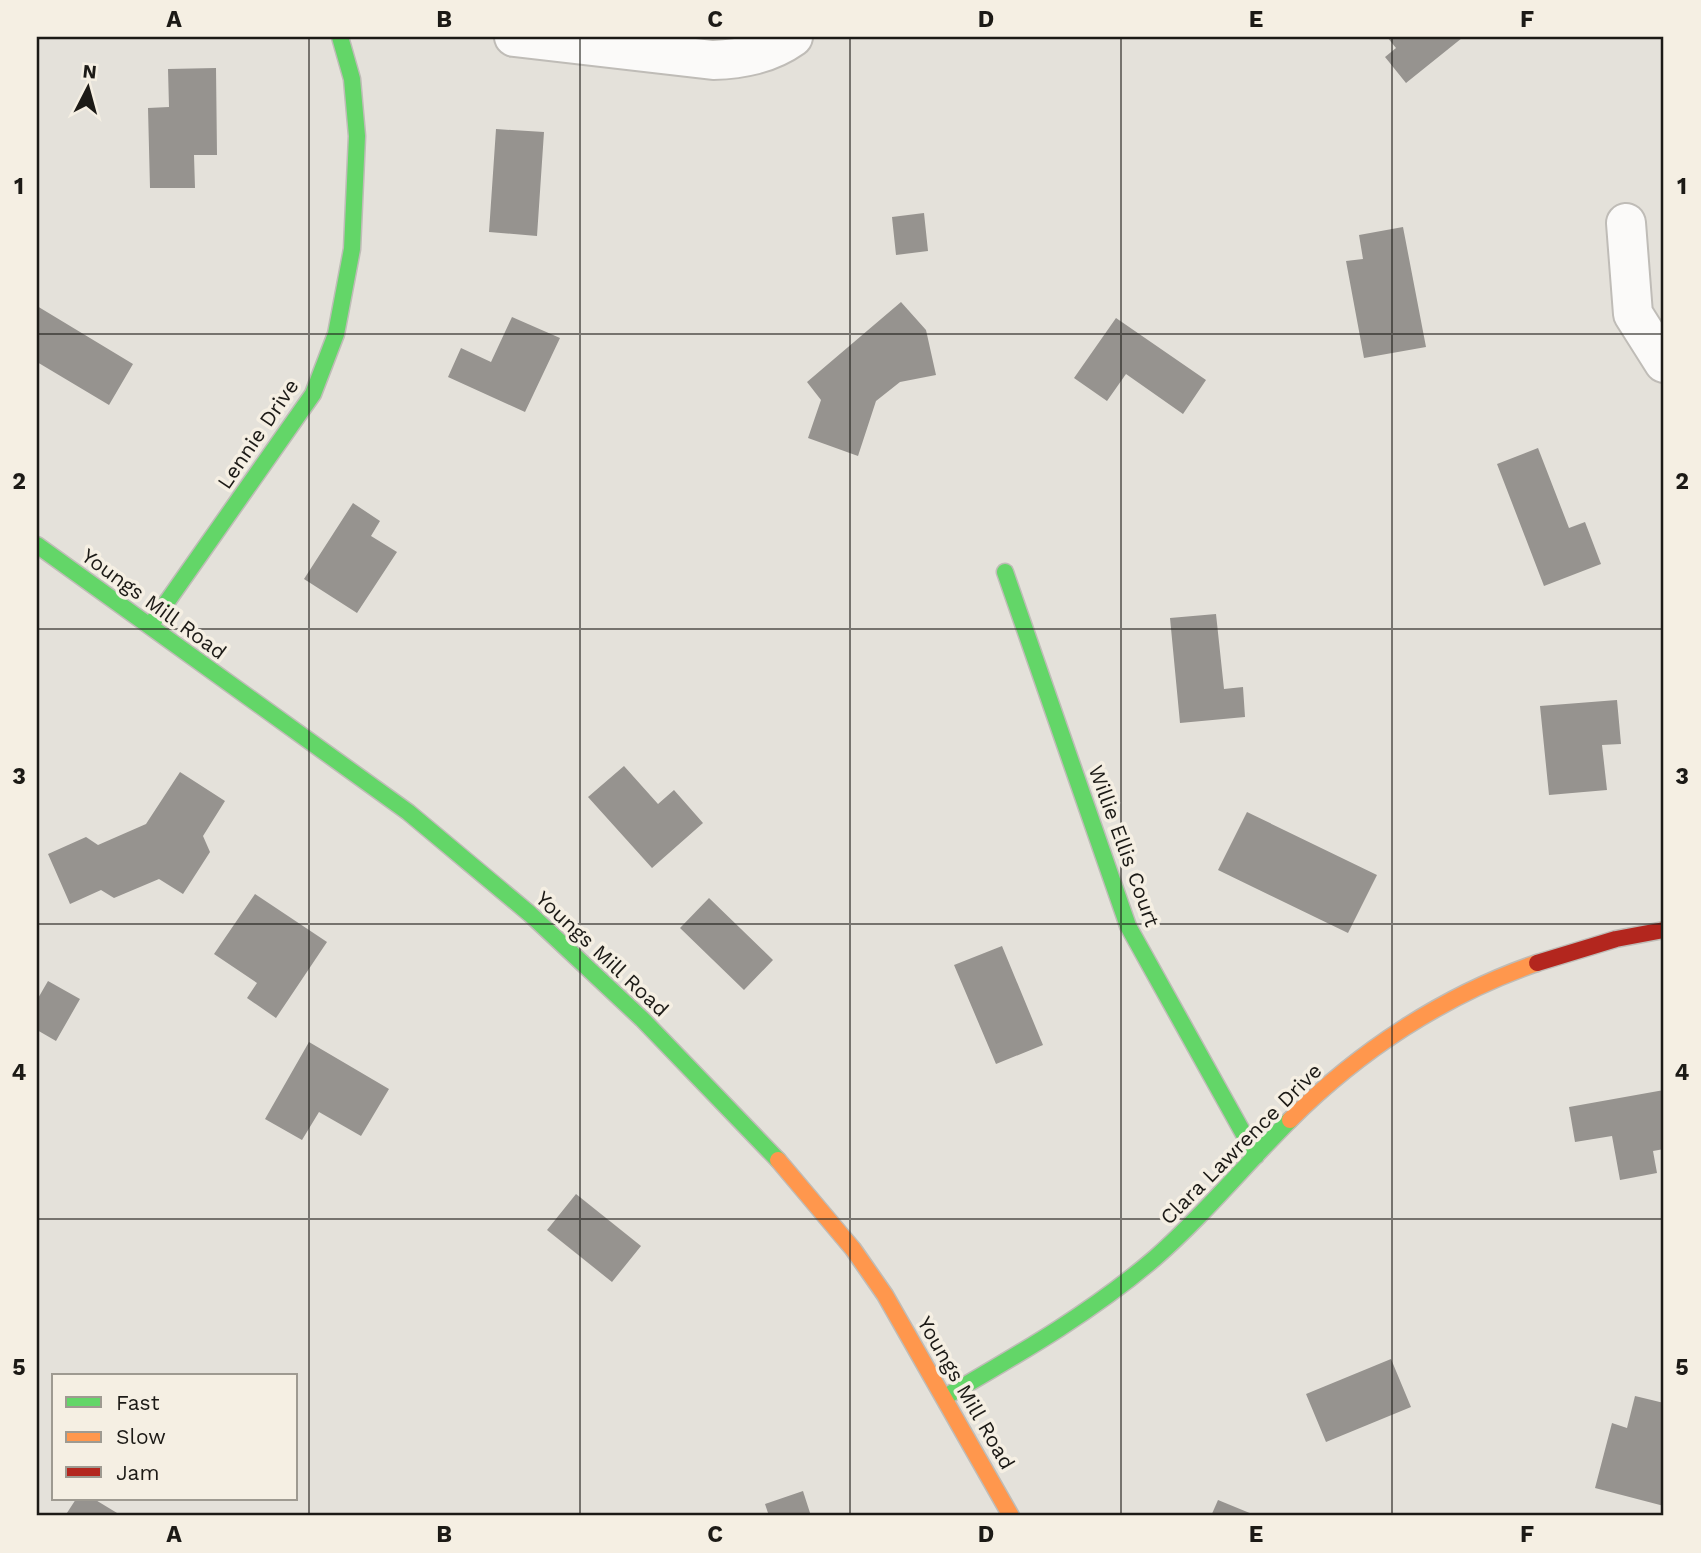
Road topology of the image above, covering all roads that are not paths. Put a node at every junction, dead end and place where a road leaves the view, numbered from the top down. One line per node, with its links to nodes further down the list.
1 (340, 37): 8 (street, Lennie Drive)
2 (514, 37): 3 (street)
3 (793, 37)
4 (1626, 223): 5 (street)
5 (1664, 363)
6 (40, 554): 8 (street, Youngs Mill Road)
7 (1005, 572): 10 (street, Willie Ellis Court)
8 (150, 626): 11 (street, Youngs Mill Road)
9 (1664, 930): 10 (street, Clara Lawrence Drive)
10 (1256, 1156): 11 (street, Clara Lawrence Drive)
11 (945, 1397): 12 (street, Youngs Mill Road)
12 (1011, 1516)

